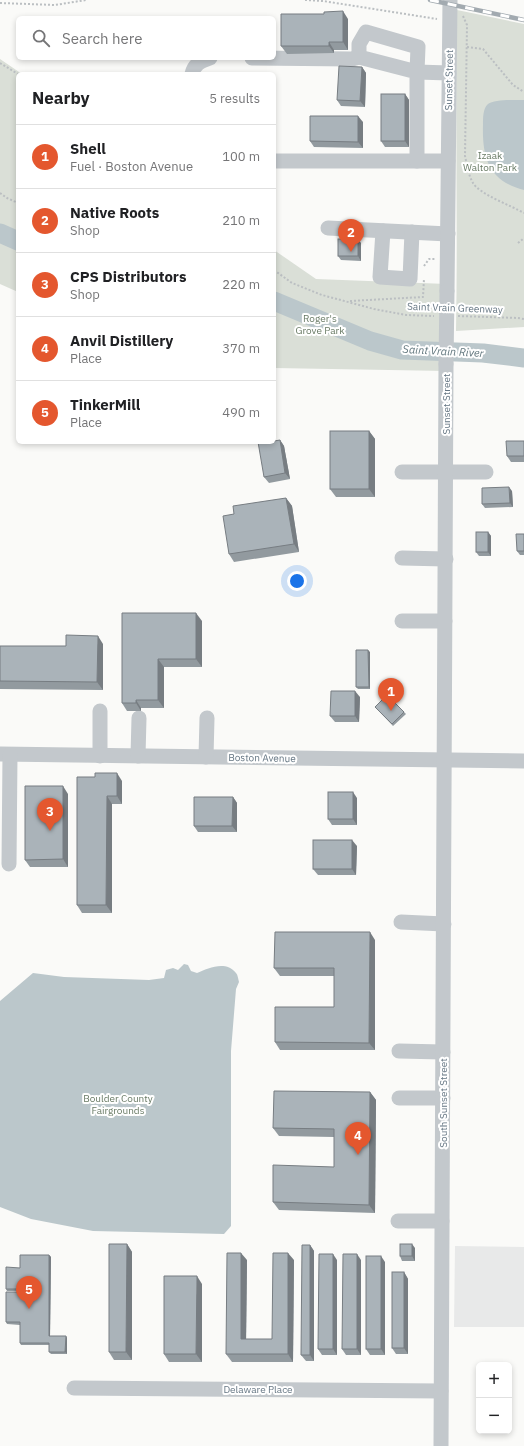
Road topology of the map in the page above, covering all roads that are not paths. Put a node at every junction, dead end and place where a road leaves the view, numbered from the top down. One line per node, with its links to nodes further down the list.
1 (450, 0): 7 (street, Sunset Street)
2 (359, 57): 3 (street); 6 (street); 6 (street)
3 (276, 58)
4 (205, 60): 5 (street)
5 (193, 72)
6 (417, 72): 7 (street); 9 (street)
7 (449, 73): 10 (street, Sunset Street)
8 (276, 161): 9 (street)
9 (417, 161): 10 (street)
10 (448, 161): 14 (street, Sunset Street)
11 (328, 228): 12 (street)
12 (383, 231): 13 (street); 13 (street)
13 (412, 232): 14 (street)
14 (448, 234): 16 (street, Sunset Street, bridge)
15 (402, 472): 16 (street)
16 (446, 472): 17 (street); 19 (street, Sunset Street)
17 (486, 472)
18 (402, 558): 19 (street)
19 (446, 559): 21 (street, Sunset Street)
20 (402, 621): 21 (street)
21 (446, 621): 29 (street, Sunset Street)
22 (100, 711): 26 (street)
23 (139, 718): 27 (street)
24 (207, 718): 28 (street)
25 (5, 754): 26 (street, Boston Avenue); 31 (street)
26 (100, 756): 27 (street, Boston Avenue)
27 (138, 756): 28 (street, Boston Avenue)
28 (206, 757): 29 (street, Boston Avenue)
29 (444, 760): 30 (street, Boston Avenue); 33 (street, South Sunset Street)
30 (524, 761)
31 (10, 864)
32 (401, 922): 33 (street)
33 (444, 924): 35 (street, South Sunset Street)
34 (399, 1051): 35 (street)
35 (443, 1052): 37 (street, South Sunset Street)
36 (399, 1098): 37 (street)
37 (443, 1098): 39 (street, South Sunset Street)
38 (398, 1220): 39 (street)
39 (442, 1220): 41 (street, South Sunset Street)
40 (74, 1388): 41 (street, Delaware Place)
41 (442, 1391): 42 (street, South Sunset Street)
42 (441, 1446)

